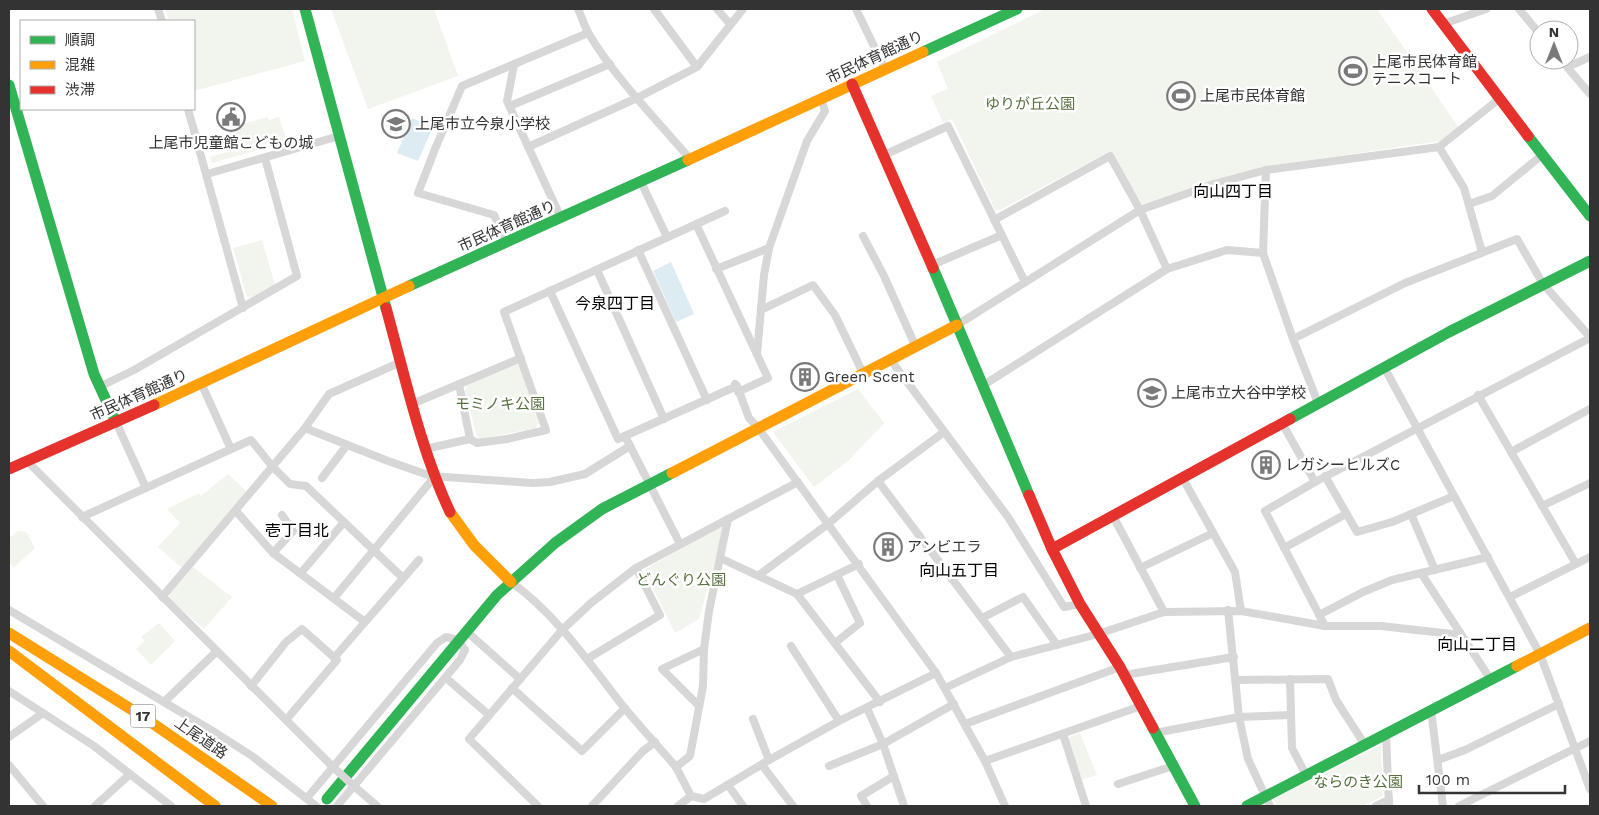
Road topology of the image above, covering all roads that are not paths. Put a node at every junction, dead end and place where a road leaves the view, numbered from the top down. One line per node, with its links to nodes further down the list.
1 (305, 9): 28 (main road)
2 (578, 9): 14 (street)
3 (654, 9): 17 (street)
4 (718, 9): 12 (street)
5 (743, 9): 12 (street)
6 (856, 9): 18 (street)
7 (1432, 9): 13 (main road)
8 (1486, 9): 13 (street)
9 (1519, 9): 11 (street)
10 (1009, 10): 18 (main road, 市民体育館通り)
11 (1529, 22)
12 (730, 24): 17 (street)
13 (1443, 24): 25 (main road)
14 (588, 33): 15 (street); 16 (street)
15 (610, 64): 23 (street); 26 (street)
16 (514, 65): 26 (street); 48 (street)
17 (697, 67): 23 (street)
18 (886, 69): 20 (main road, 市民体育館通り)
19 (1569, 70): 22 (street)
20 (852, 84): 24 (main road, 市民体育館通り); 31 (main road)
21 (9, 85): 77 (main road)
22 (1590, 94)
23 (637, 98): 30 (street); 34 (street)
24 (821, 99): 34 (main road, 市民体育館通り); 49 (street)
25 (1499, 99): 29 (street); 32 (main road)
26 (510, 106): 30 (street)
27 (188, 110): 36 (street)
28 (340, 136): 33 (street); 61 (main road)
29 (1439, 146): 35 (street); 38 (street)
30 (528, 147): 42 (street)
31 (884, 156): 43 (street); 54 (main road)
32 (1542, 156): 38 (street); 41 (main road)
33 (264, 158): 36 (street); 62 (street)
34 (690, 159): 37 (main road, 市民体育館通り)
35 (1266, 170): 39 (street); 52 (street)
36 (206, 174): 62 (street)
37 (641, 182): 42 (main road, 市民体育館通り); 47 (street)
38 (1469, 204): 51 (street)
39 (1140, 210): 43 (street); 56 (street); 58 (street)
40 (724, 211): 44 (street)
41 (1590, 216)
42 (561, 218): 48 (main road, 市民体育館通り)
43 (994, 220): 45 (street)
44 (696, 224): 47 (street); 55 (street)
45 (1002, 235): 54 (street); 58 (street)
46 (863, 236): 67 (street)
47 (667, 237): 50 (street)
48 (507, 243): 61 (main road, 市民体育館通り)
49 (769, 248): 55 (street); 63 (street)
50 (638, 250): 57 (street); 80 (street)
51 (1482, 252): 59 (street); 66 (street)
52 (1263, 253): 56 (street); 66 (street)
53 (1590, 260): 59 (main road)
54 (932, 264): 64 (main road)
55 (716, 269): 68 (street)
56 (1168, 269): 76 (street)
57 (597, 270): 60 (street); 84 (street)
58 (1025, 282): 64 (street)
59 (1543, 284): 65 (street); 72 (main road)
60 (550, 291): 69 (street); 91 (street)
61 (384, 298): 71 (main road); 74 (main road, 市民体育館通り)
62 (243, 308): 77 (street)
63 (761, 310): 68 (street); 73 (street)
64 (957, 324): 67 (main road); 76 (main road)
65 (1590, 337): 79 (street)
66 (1293, 339): 81 (street)
67 (915, 345): 70 (main road)
68 (757, 354): 78 (street)
69 (521, 358): 75 (street); 92 (street)
70 (890, 359): 73 (main road); 90 (street)
71 (401, 362): 82 (main road); 87 (street)
72 (1384, 368): 81 (main road); 88 (street)
73 (863, 373): 89 (main road)
74 (201, 382): 85 (main road, 市民体育館通り); 95 (street)
75 (459, 384): 82 (street); 92 (street)
76 (982, 386): 125 (main road)
77 (99, 387): 85 (main road)
78 (736, 387): 80 (street); 89 (street)
79 (1478, 395): 88 (street); 97 (street)
80 (707, 400): 84 (street)
81 (1318, 403): 86 (main road)
82 (412, 404): 96 (main road)
83 (1590, 409): 97 (street)
84 (664, 419): 91 (street)
85 (116, 422): 98 (main road, 市民体育館通り); 110 (street)
86 (1282, 423): 103 (main road); 107 (street)
87 (306, 428): 93 (street); 99 (street)
88 (1418, 428): 102 (street); 111 (street)
89 (759, 429): 106 (street); 109 (main road)
90 (944, 432): 105 (street); 147 (street)
91 (625, 436): 94 (street)
92 (470, 439): 96 (street)
93 (347, 445): 101 (street); 104 (street)
94 (630, 446): 101 (street); 109 (street)
95 (231, 449): 99 (street); 110 (street)
96 (426, 449): 101 (main road)
97 (1511, 452): 112 (street)
98 (26, 461): 100 (main road, 市民体育館通り); 118 (street)
99 (272, 466): 113 (street); 120 (street)
100 (9, 469)
101 (433, 476): 126 (street); 142 (main road)
102 (1325, 476): 107 (street); 115 (street)
103 (1182, 477): 117 (main road); 122 (street)
104 (322, 478)
105 (878, 481): 121 (street); 153 (street)
106 (798, 482): 119 (street); 121 (street)
107 (1315, 482): 124 (street)
108 (1590, 483): 112 (street)
109 (649, 485): 123 (street); 142 (main road)
110 (146, 488): 118 (street)
111 (1454, 496): 116 (street); 128 (street)
112 (1542, 506): 133 (street)
113 (236, 511): 127 (street); 144 (street)
114 (282, 514): 127 (street)
115 (1346, 514): 116 (street); 124 (street)
116 (1411, 514): 136 (street)
117 (1113, 516): 125 (main road); 135 (street)
118 (82, 517): 144 (street)
119 (728, 519): 123 (street); 130 (street)
120 (344, 522): 126 (street); 137 (street)
121 (828, 524): 132 (street); 139 (street)
122 (1213, 533): 135 (street); 150 (street)
123 (680, 544): 134 (street)
124 (1284, 548): 152 (street)
125 (1052, 549): 147 (main road)
126 (373, 550): 141 (street); 146 (street)
127 (273, 553): 137 (street)
128 (1488, 557): 136 (street); 145 (street)
129 (1590, 557): 133 (street)
130 (720, 558): 139 (street); 165 (street)
131 (419, 560): 141 (street)
132 (859, 564): 140 (street); 174 (street)
133 (1576, 564): 145 (street)
134 (636, 568): 157 (street); 172 (street)
135 (1140, 568): 151 (street)
136 (1435, 570): 138 (street)
137 (301, 573): 146 (street)
138 (1421, 573): 152 (street); 160 (street)
139 (759, 575): 143 (street)
140 (837, 575): 143 (street); 162 (street)
141 (403, 578): 154 (street)
142 (511, 582): 157 (street); 161 (main road)
143 (797, 594): 162 (street)
144 (162, 597): 167 (street)
145 (1510, 597): 168 (street)
146 (334, 598): 154 (street)
147 (1080, 604): 159 (main road)
148 (9, 610): 184 (street)
149 (1228, 610): 150 (street); 151 (street); 170 (street)
150 (1241, 611): 155 (street)
151 (1164, 612): 159 (street)
152 (1319, 615): 155 (street)
153 (982, 618): 163 (street); 169 (street)
154 (365, 622): 171 (street)
155 (1325, 626): 160 (street)
156 (1590, 628): 168 (main road)
157 (562, 630): 172 (street); 176 (street)
158 (9, 633): 235 (main road, 上尾道路 / 17)
159 (1098, 634): 163 (street); 173 (main road)
160 (1461, 635): 179 (street)
161 (462, 636): 175 (street); 176 (street); 217 (street); 227 (main road)
162 (835, 643): 185 (street)
163 (1057, 645): 169 (street)
164 (791, 646): 199 (street)
165 (704, 649): 188 (street); 188 (street)
166 (9, 651): 234 (main road, 17)
167 (216, 652): 180 (street); 184 (street)
168 (1540, 654): 179 (main road); 187 (street)
169 (1011, 657): 182 (street)
170 (1234, 657): 173 (street); 178 (street)
171 (334, 658): 180 (street); 198 (street)
172 (587, 659): 190 (street)
173 (1122, 671): 189 (main road); 200 (street)
174 (936, 673): 182 (street); 185 (street)
175 (446, 678): 194 (street); 223 (street)
176 (520, 679): 181 (street)
177 (1290, 679): 178 (street); 195 (street); 208 (street)
178 (1236, 680): 196 (street)
179 (1490, 680): 192 (main road)
180 (251, 686): 198 (street)
181 (512, 688): 190 (street); 194 (street)
182 (945, 688): 186 (street)
183 (9, 691): 193 (street)
184 (164, 702): 226 (street)
185 (880, 702): 191 (street)
186 (954, 704): 200 (street); 207 (street)
187 (1559, 704): 209 (street); 210 (street)
188 (699, 706): 216 (street)
189 (1140, 706): 201 (main road); 202 (street)
190 (625, 708): 206 (street)
191 (867, 708): 199 (street); 207 (street)
192 (1431, 710): 203 (main road); 210 (street)
193 (43, 712): 204 (street); 218 (street)
194 (489, 715): 239 (street)
195 (1291, 716): 196 (street); 219 (street)
196 (1239, 717): 201 (street); 228 (street)
197 (752, 719): 212 (street)
198 (286, 720): 217 (street)
199 (840, 721): 212 (street)
200 (965, 724): 211 (street)
201 (1154, 733): 215 (main road)
202 (1063, 734): 211 (street); 246 (street)
203 (1386, 734): 208 (main road); 229 (street)
204 (9, 738)
205 (1590, 741): 209 (street)
206 (655, 742): 216 (street); 240 (street)
207 (883, 744): 214 (street); 220 (street)
208 (1365, 745): 219 (main road)
209 (1576, 748): 224 (street); 251 (street)
210 (1438, 760): 250 (street)
211 (985, 761): 245 (street)
212 (766, 762): 222 (street); 242 (street)
213 (9, 765): 231 (street)
214 (828, 766)
215 (1173, 766): 221 (street); 247 (main road)
216 (676, 767): 225 (street)
217 (334, 768): 223 (street, bridge); 226 (street)
218 (130, 774): 232 (street); 233 (street)
219 (1306, 775): 228 (main road)
220 (894, 776): 243 (street); 244 (street)
221 (1118, 784)
222 (728, 785): 225 (street); 241 (street)
223 (355, 787): 237 (street); 238 (street)
224 (1590, 789)
225 (691, 796): 230 (street)
226 (308, 798): 236 (street)
227 (327, 799)
228 (1268, 802): 248 (main road)
229 (1389, 803): 249 (street)
230 (682, 805)
231 (42, 806)
232 (95, 806)
233 (171, 806)
234 (215, 806)
235 (272, 806)
236 (316, 806)
237 (337, 806)
238 (376, 806)
239 (538, 806)
240 (592, 806)
241 (743, 806)
242 (793, 806)
243 (867, 806)
244 (904, 806)
245 (1005, 806)
246 (1086, 806)
247 (1195, 806)
248 (1247, 806)
249 (1376, 806)
250 (1443, 806)
251 (1458, 806)

